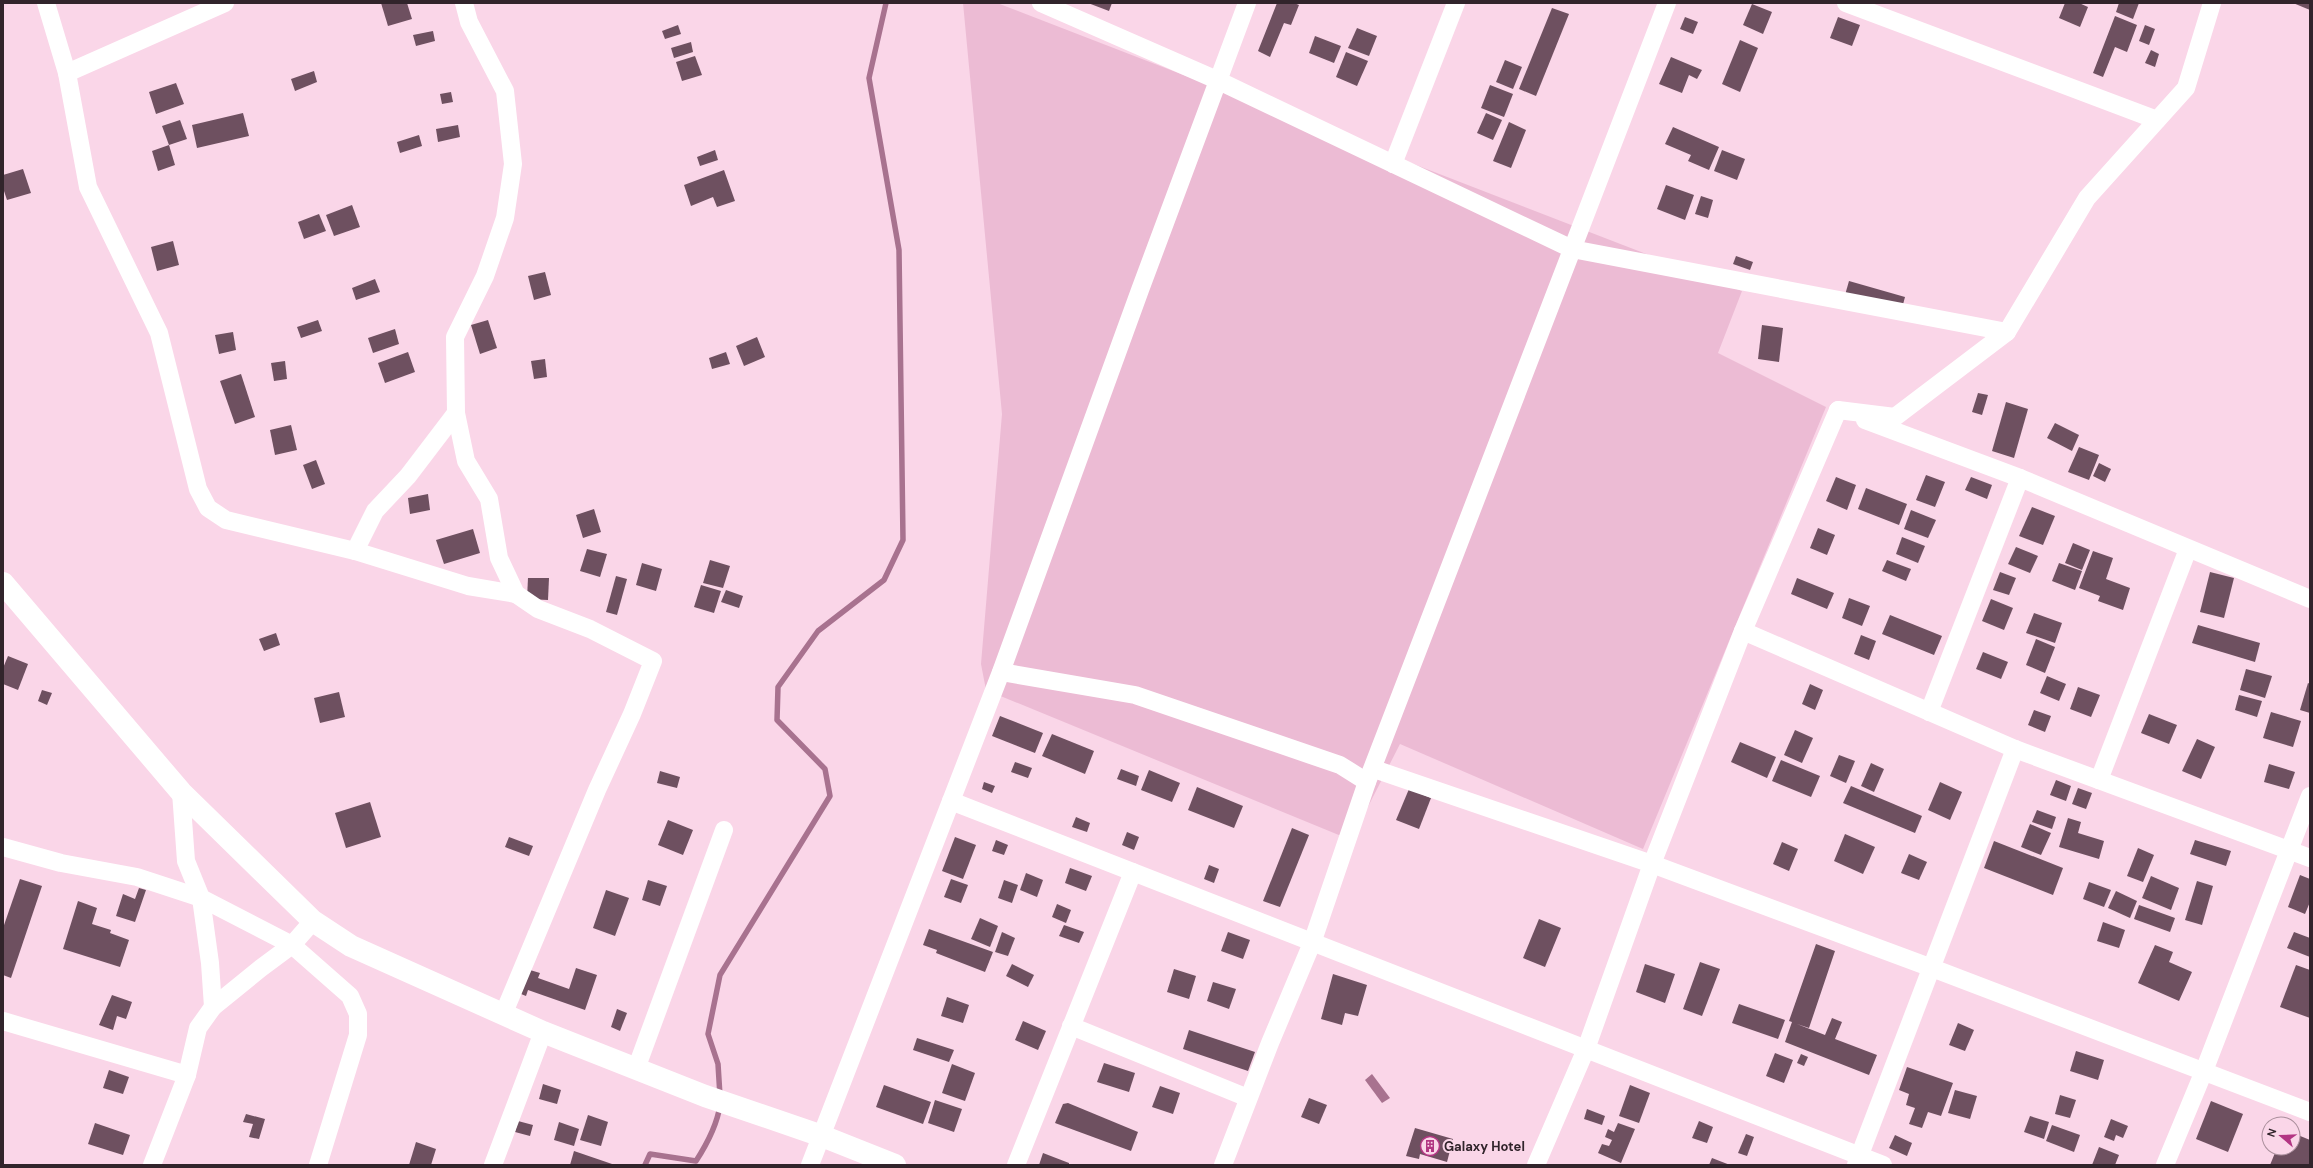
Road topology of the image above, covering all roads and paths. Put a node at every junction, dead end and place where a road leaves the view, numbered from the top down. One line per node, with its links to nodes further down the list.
1 (46, 3): 10 (street)
2 (225, 3): 10 (street)
3 (464, 3): 17 (street)
4 (1041, 3): 11 (street)
5 (1247, 3): 11 (street)
6 (1456, 3): 13 (street)
7 (1667, 3): 14 (street)
8 (1846, 3): 12 (street)
9 (2212, 3): 12 (street)
10 (67, 73): 20 (street)
11 (1217, 80): 13 (street); 25 (street)
12 (2157, 120): 15 (street)
13 (1393, 164): 14 (street)
14 (1572, 249): 15 (street); 28 (street)
15 (2008, 332): 16 (street)
16 (1838, 410): 18 (street); 24 (street)
17 (456, 413): 20 (street); 22 (street)
18 (2020, 478): 19 (street); 26 (street)
19 (2188, 549): 23 (street); 29 (street)
20 (355, 551): 22 (street)
21 (3, 583): 30 (main road)
22 (516, 594): 45 (street)
23 (2310, 598)
24 (1743, 631): 26 (street); 37 (street)
25 (1001, 672): 28 (street); 32 (street)
26 (1928, 712): 27 (street)
27 (2015, 749): 29 (street); 43 (street)
28 (1370, 775): 37 (street); 41 (street)
29 (2098, 780): 35 (street)
30 (181, 792): 39 (street); 40 (main road)
31 (2310, 796): 35 (street)
32 (951, 800): 38 (street); 55 (street)
33 (724, 830): 50 (street)
34 (3, 847): 39 (street)
35 (2289, 849): 36 (street); 51 (street)
36 (2310, 858)
37 (1652, 864): 43 (street); 49 (street)
38 (1133, 872): 41 (street); 47 (street)
39 (200, 898): 42 (street); 44 (street)
40 (313, 921): 42 (street); 45 (main road)
41 (1312, 943): 49 (street); 53 (street)
42 (292, 945): 44 (street); 58 (street)
43 (1932, 968): 51 (street); 56 (street)
44 (213, 1006): 52 (street)
45 (503, 1015): 48 (main road)
46 (3, 1021): 52 (street)
47 (1071, 1026): 53 (street); 62 (street)
48 (543, 1032): 50 (main road); 59 (street)
49 (1586, 1049): 56 (street); 64 (street)
50 (636, 1069): 55 (main road)
51 (2204, 1071): 54 (street); 66 (street)
52 (187, 1075): 57 (street)
53 (1248, 1098): 63 (street)
54 (2310, 1112)
55 (822, 1136): 60 (street); 61 (main road)
56 (1858, 1161): 65 (street)
57 (152, 1165)
58 (318, 1165)
59 (493, 1165)
60 (810, 1165)
61 (895, 1165)
62 (1016, 1165)
63 (1223, 1165)
64 (1536, 1165)
65 (1883, 1165)
66 (2165, 1165)

